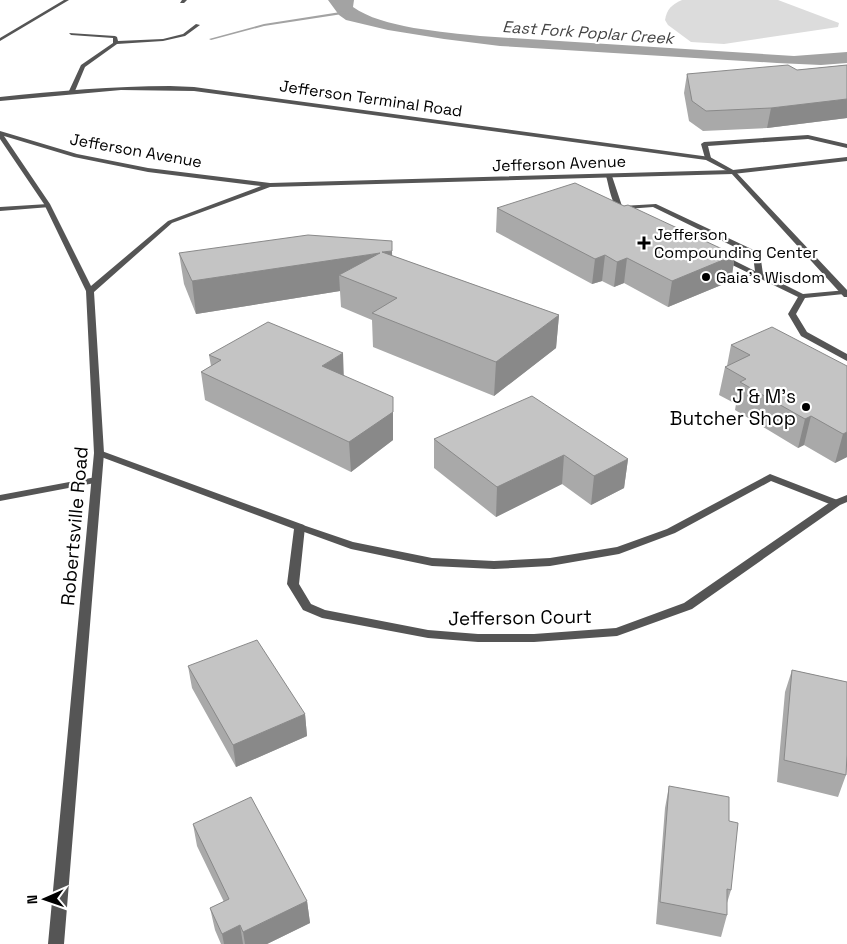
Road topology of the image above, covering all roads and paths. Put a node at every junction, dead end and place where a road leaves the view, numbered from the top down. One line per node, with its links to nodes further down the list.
1 (67, 0): 4 (street)
2 (198, 25): 5 (street)
3 (71, 34): 5 (street)
4 (0, 40)
5 (116, 43): 6 (street)
6 (72, 91): 7 (street, Jefferson Terminal Road); 10 (street, Jefferson Terminal Road)
7 (0, 99)
8 (0, 134): 14 (street, Jefferson Avenue); 15 (street, Robertsville Road)
9 (847, 146): 10 (street)
10 (708, 158): 12 (street, Jefferson Terminal Road)
11 (847, 159): 12 (street, Jefferson Avenue)
12 (733, 172): 13 (street, Jefferson Avenue); 22 (street, Jefferson Terminal Road)
13 (609, 176): 14 (street, Jefferson Avenue); 16 (street)
14 (270, 185): 21 (street, Jefferson Avenue)
15 (48, 206): 17 (street); 21 (street, Robertsville Road)
16 (619, 208): 18 (street); 20 (street)
17 (0, 209)
18 (637, 217)
19 (716, 255): 20 (street)
20 (759, 276): 23 (street)
21 (90, 292): 25 (street, Robertsville Road)
22 (846, 293): 23 (street)
23 (802, 296): 24 (street)
24 (847, 358)
25 (99, 453): 26 (street, Robertsville Road); 29 (street)
26 (96, 480): 27 (street); 30 (street, Robertsville Road)
27 (0, 498)
28 (842, 501): 29 (street); 29 (street, Jefferson Court)
29 (300, 526)
30 (56, 944)

